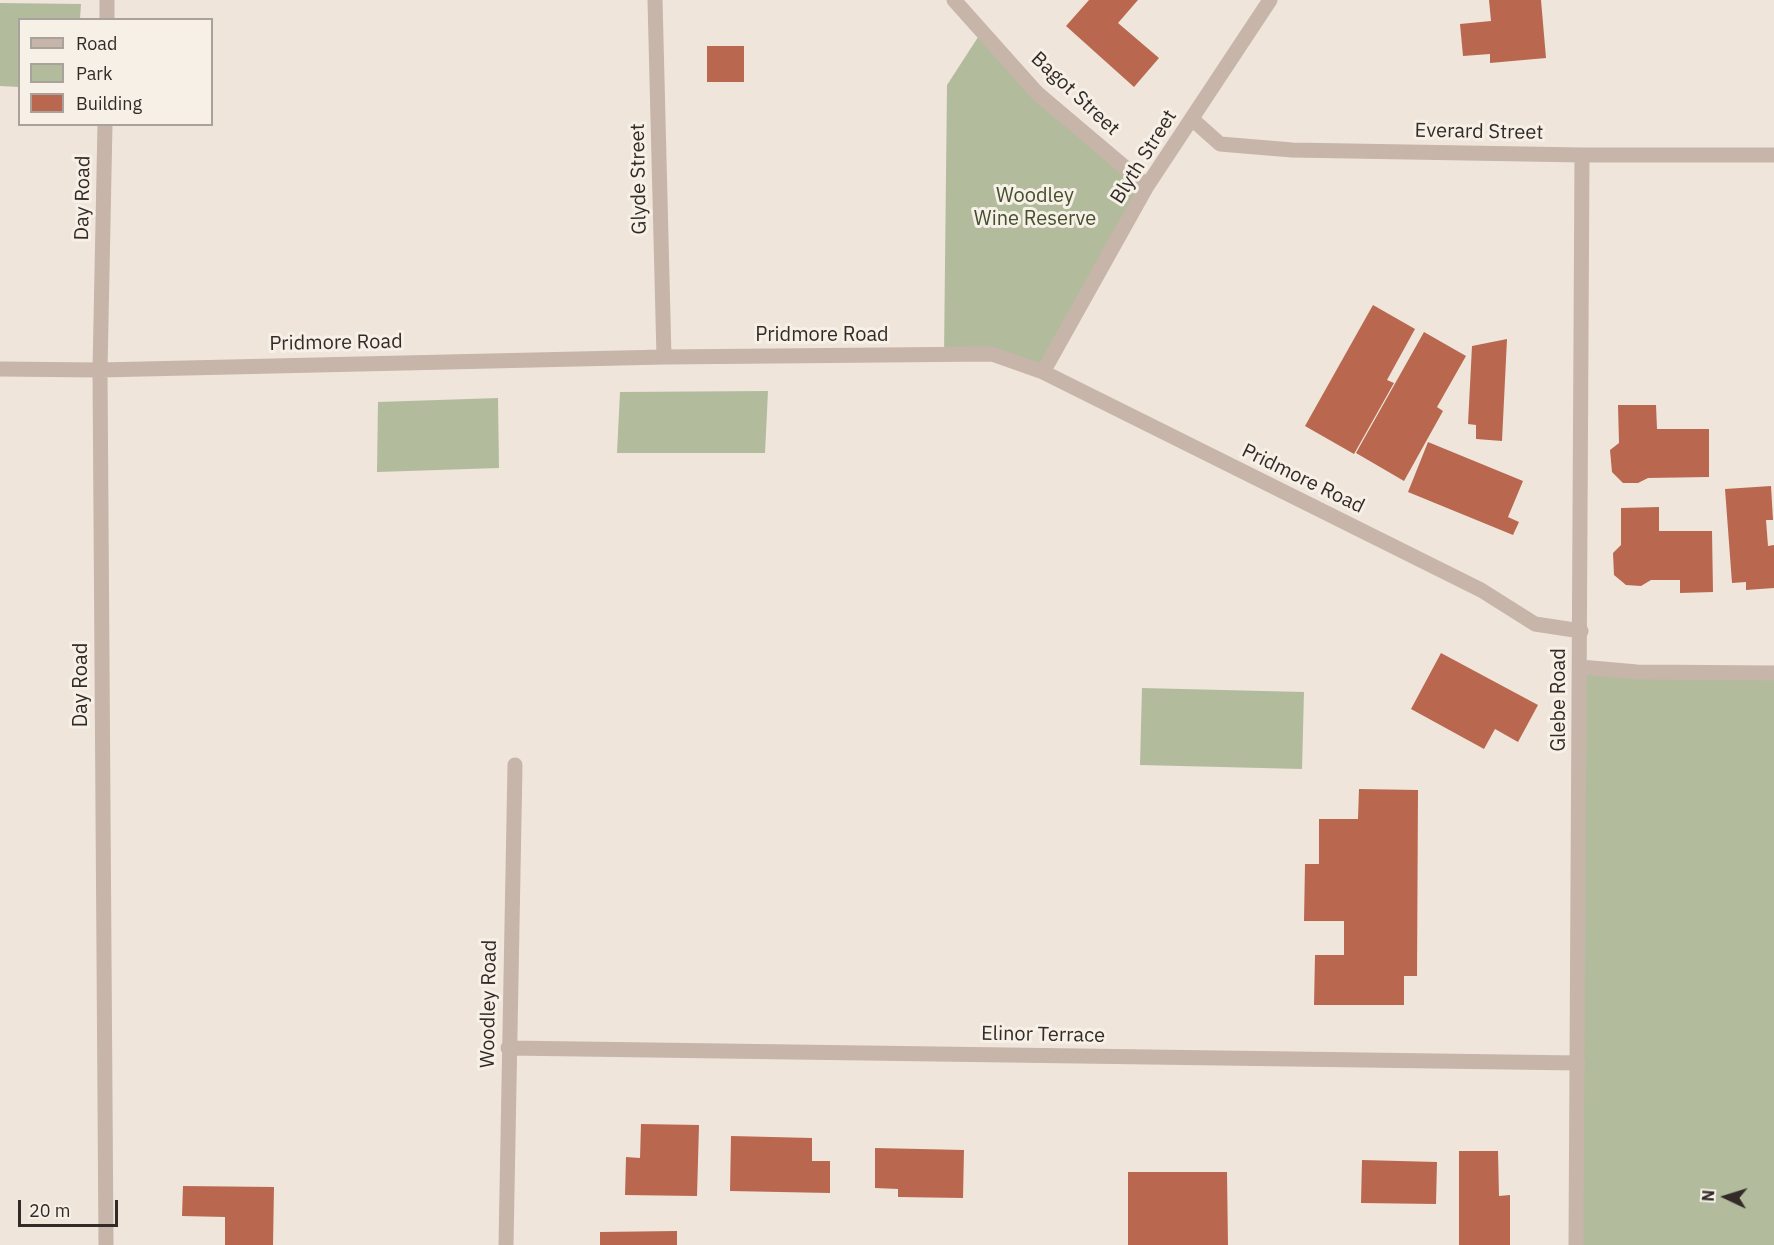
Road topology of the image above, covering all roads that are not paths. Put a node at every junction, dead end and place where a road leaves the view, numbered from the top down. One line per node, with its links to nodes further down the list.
1 (107, 0): 5 (street)
2 (656, 0): 11 (street, Glyde Street)
3 (954, 0): 10 (street, Bagot Street)
4 (1270, 0): 6 (street, Blyth Street)
5 (107, 18)
6 (1192, 119): 8 (street, Everard Street); 10 (street, Blyth Street)
7 (105, 126): 13 (street, Day Road)
8 (1582, 155): 9 (street, Everard Street); 15 (street, Glebe Road)
9 (1774, 155)
10 (1148, 186): 14 (street, Blyth Street)
11 (664, 357): 13 (street, Pridmore Road); 14 (street, Pridmore Road)
12 (0, 369): 13 (street, Pridmore Road)
13 (100, 370): 21 (street, Day Road)
14 (1043, 372): 15 (street, Pridmore Road)
15 (1581, 631): 16 (street, Glebe Road)
16 (1580, 667): 17 (street); 20 (street, Glebe Road)
17 (1774, 673)
18 (515, 765): 19 (street, Woodley Road)
19 (508, 1048): 20 (street, Elinor Terrace); 22 (street, Woodley Road)
20 (1578, 1063): 23 (street, Glebe Road)
21 (106, 1245)
22 (507, 1245)
23 (1576, 1245)

